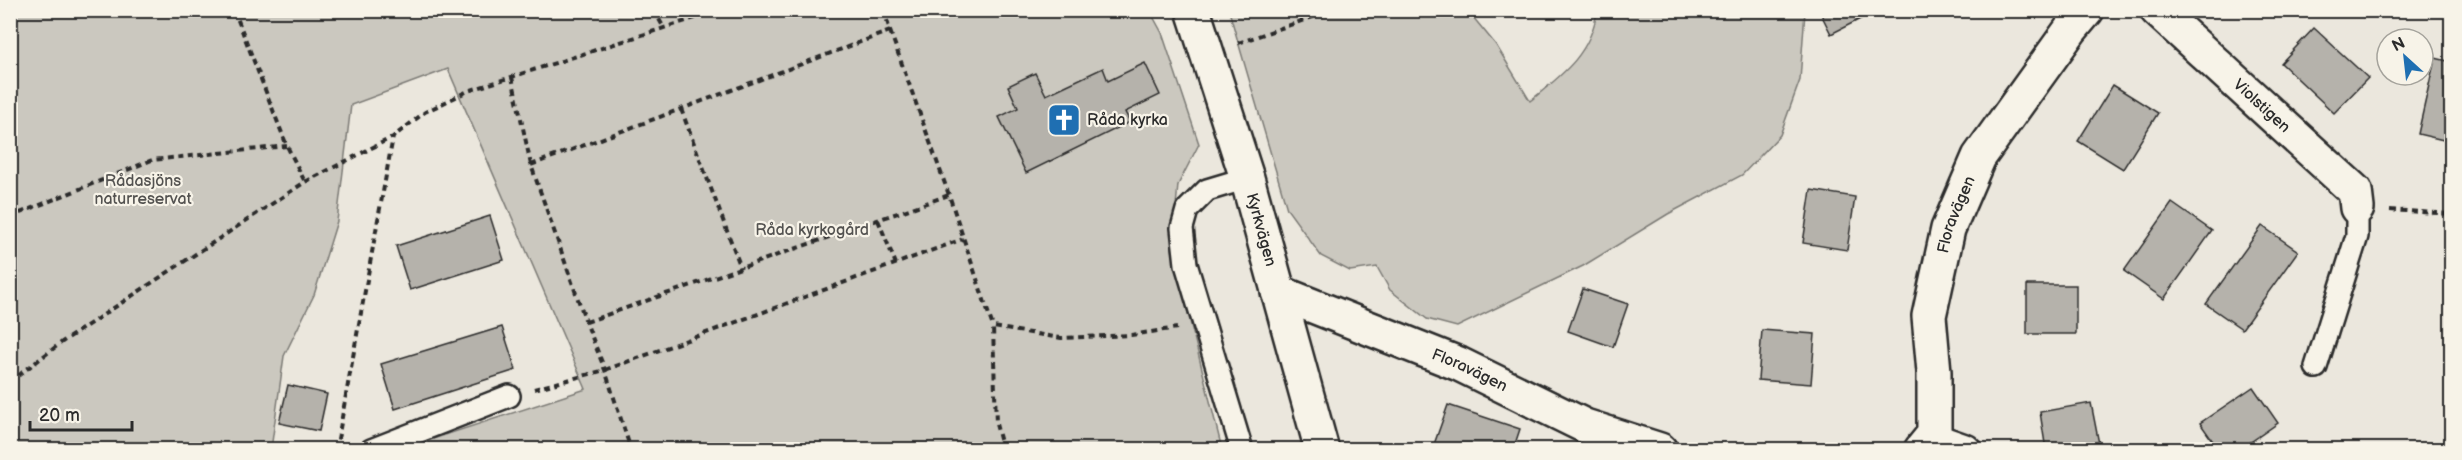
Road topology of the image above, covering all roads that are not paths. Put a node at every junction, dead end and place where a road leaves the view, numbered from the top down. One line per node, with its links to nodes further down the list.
1 (1193, 10): 4 (street, Kyrkvägen)
2 (2087, 10): 9 (street, Floravägen)
3 (2157, 10): 5 (street, Violstigen)
4 (1247, 178): 6 (street, Kyrkvägen); 11 (lane)
5 (2357, 208): 7 (lane)
6 (1278, 292): 12 (street, Kyrkvägen); 13 (street, Floravägen)
7 (2316, 367)
8 (509, 396): 10 (lane)
9 (1928, 442): 14 (lane)
10 (371, 450)
11 (1242, 450)
12 (1322, 450)
13 (1660, 450)
14 (1972, 450)

